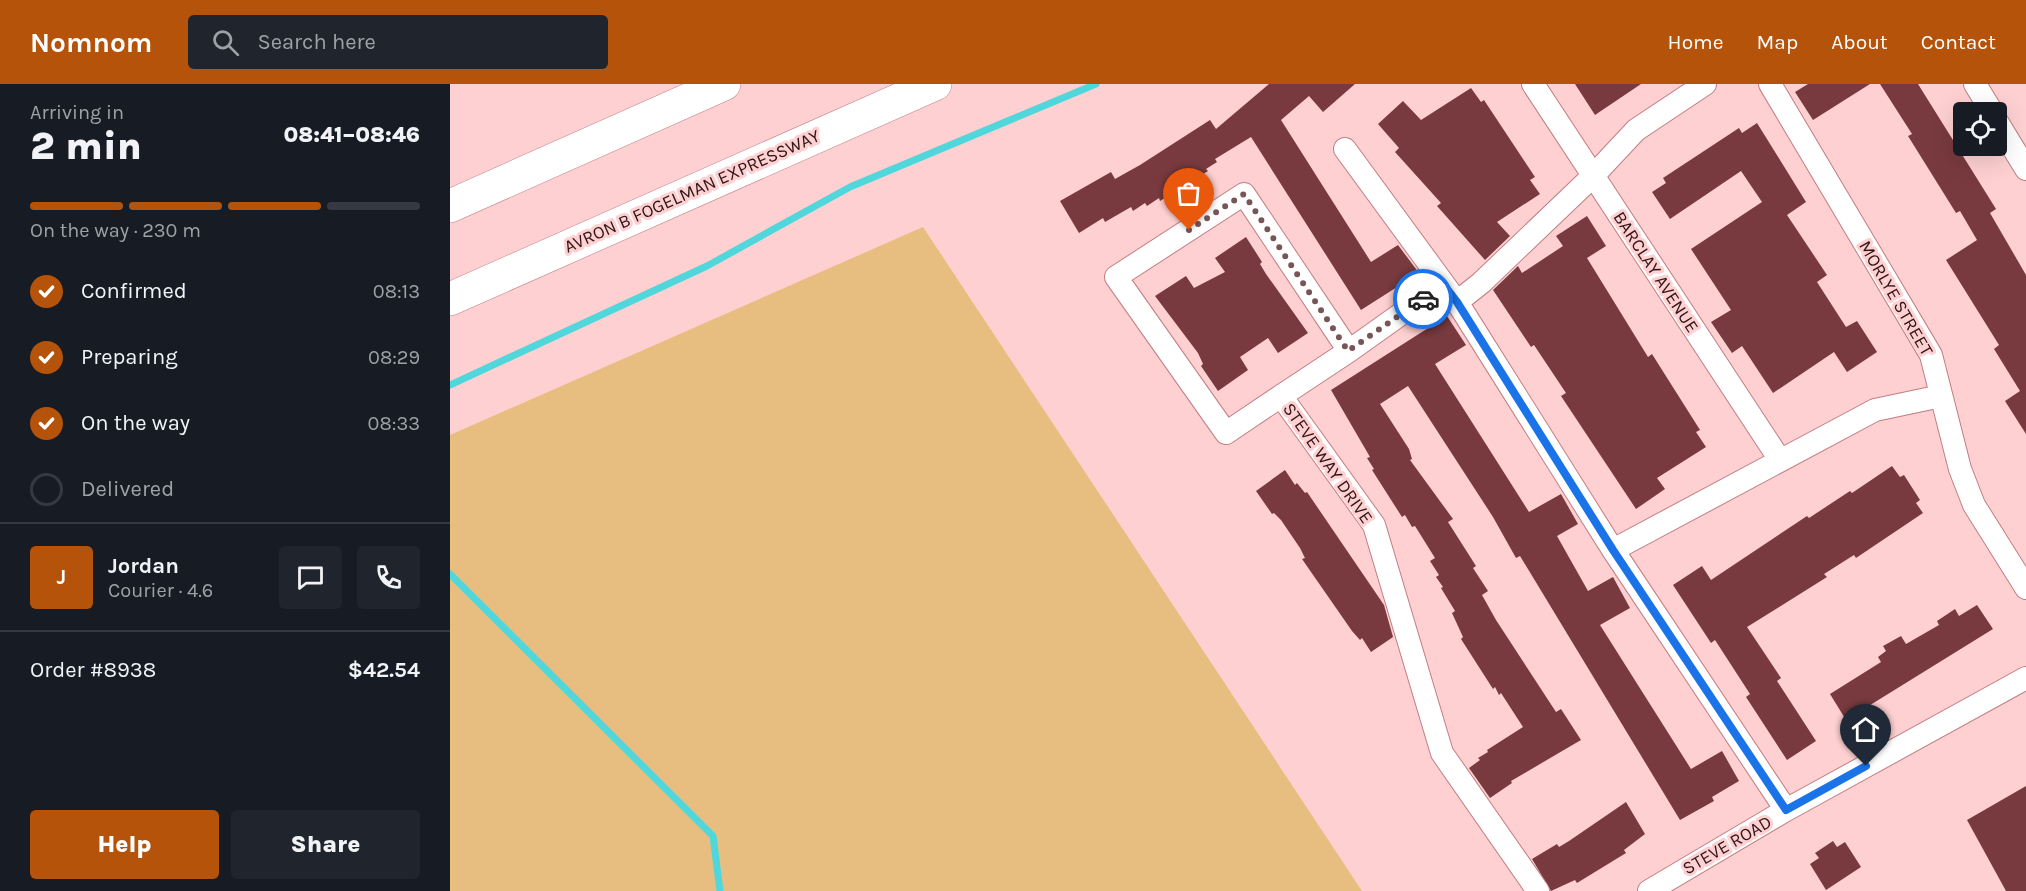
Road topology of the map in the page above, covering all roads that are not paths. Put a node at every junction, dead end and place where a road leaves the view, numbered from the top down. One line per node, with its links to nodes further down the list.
1 (724, 84): 12 (highway)
2 (935, 84): 14 (highway, AVRON B FOGELMAN EXPRESSWAY)
3 (1533, 84): 11 (street, BARCLAY AVENUE)
4 (1705, 84): 11 (street)
5 (1770, 84): 17 (street, MORLYE STREET)
6 (1975, 84): 7 (street)
7 (1986, 102)
8 (2007, 138): 10 (street)
9 (1345, 149): 13 (street)
10 (2026, 169)
11 (1593, 176): 13 (street); 18 (street, BARCLAY AVENUE)
12 (450, 206)
13 (1450, 293): 15 (street); 19 (street)
14 (450, 299)
15 (1348, 351): 16 (street); 16 (street, STEVE WAY DRIVE)
16 (1281, 396): 23 (street, STEVE WAY DRIVE)
17 (1941, 396): 18 (street); 20 (street, MORLYE STREET)
18 (1780, 460): 19 (street)
19 (1613, 550): 22 (street)
20 (2026, 588)
21 (2026, 678): 22 (street, STEVE ROAD)
22 (1786, 810): 24 (street, STEVE ROAD)
23 (1538, 891)
24 (1648, 891)

